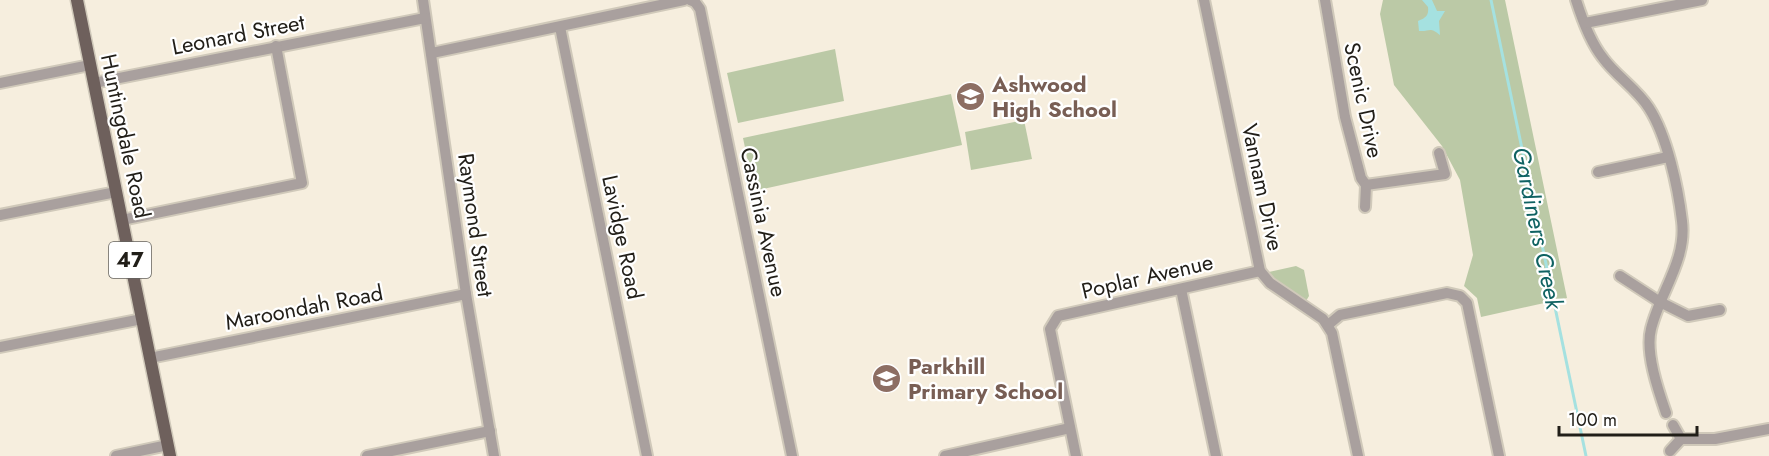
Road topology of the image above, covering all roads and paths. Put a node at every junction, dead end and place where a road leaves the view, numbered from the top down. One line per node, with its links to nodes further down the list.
1 (77, 0): 14 (main road, Huntingdale Road / 47)
2 (423, 0): 9 (street, Raymond Street)
3 (684, 0): 11 (street)
4 (690, 0): 47 (street, Cassinia Avenue)
5 (1204, 0): 25 (street, Vannam Drive)
6 (1325, 0): 20 (street, Scenic Drive)
7 (1576, 0): 10 (street)
8 (1702, 0): 10 (street)
9 (425, 18): 12 (street, Leonard Street); 13 (street, Raymond Street)
10 (1586, 26): 18 (street)
11 (560, 27): 13 (street); 46 (street, Lavidge Road)
12 (276, 46): 16 (street, Leonard Street); 24 (street)
13 (432, 53): 28 (street, Raymond Street)
14 (90, 65): 15 (street); 16 (main road, Huntingdale Road / 47)
15 (0, 83)
16 (94, 83): 21 (main road, Huntingdale Road / 47)
17 (1439, 153): 20 (street)
18 (1668, 157): 19 (street); 29 (street)
19 (1598, 172)
20 (1366, 185): 22 (street, Scenic Drive)
21 (116, 192): 23 (street); 24 (main road, Huntingdale Road / 47)
22 (1365, 207)
23 (0, 215)
24 (122, 220): 31 (main road, Huntingdale Road / 47)
25 (1260, 271): 27 (street, Poplar Avenue); 32 (street, Vannam Drive)
26 (1620, 276): 29 (street)
27 (1181, 289): 37 (street, Poplar Avenue); 50 (street)
28 (466, 294): 34 (street, Maroondah Road); 39 (street, Raymond Street)
29 (1660, 302): 30 (street); 35 (street)
30 (1720, 310)
31 (142, 319): 33 (street); 34 (main road, Huntingdale Road / 47)
32 (1328, 325): 51 (street); 52 (street)
33 (0, 347)
34 (150, 358): 41 (main road, Huntingdale Road / 47)
35 (1666, 413)
36 (1673, 425): 40 (street)
37 (1070, 428): 48 (street); 49 (street)
38 (1769, 429): 40 (street)
39 (490, 431): 44 (street); 45 (street, Raymond Street)
40 (1681, 439): 42 (street)
41 (169, 450): 43 (street)
42 (1670, 450)
43 (116, 456)
44 (367, 456)
45 (494, 456)
46 (647, 456)
47 (792, 456)
48 (945, 456)
49 (1076, 456)
50 (1216, 456)
51 (1358, 456)
52 (1499, 456)

